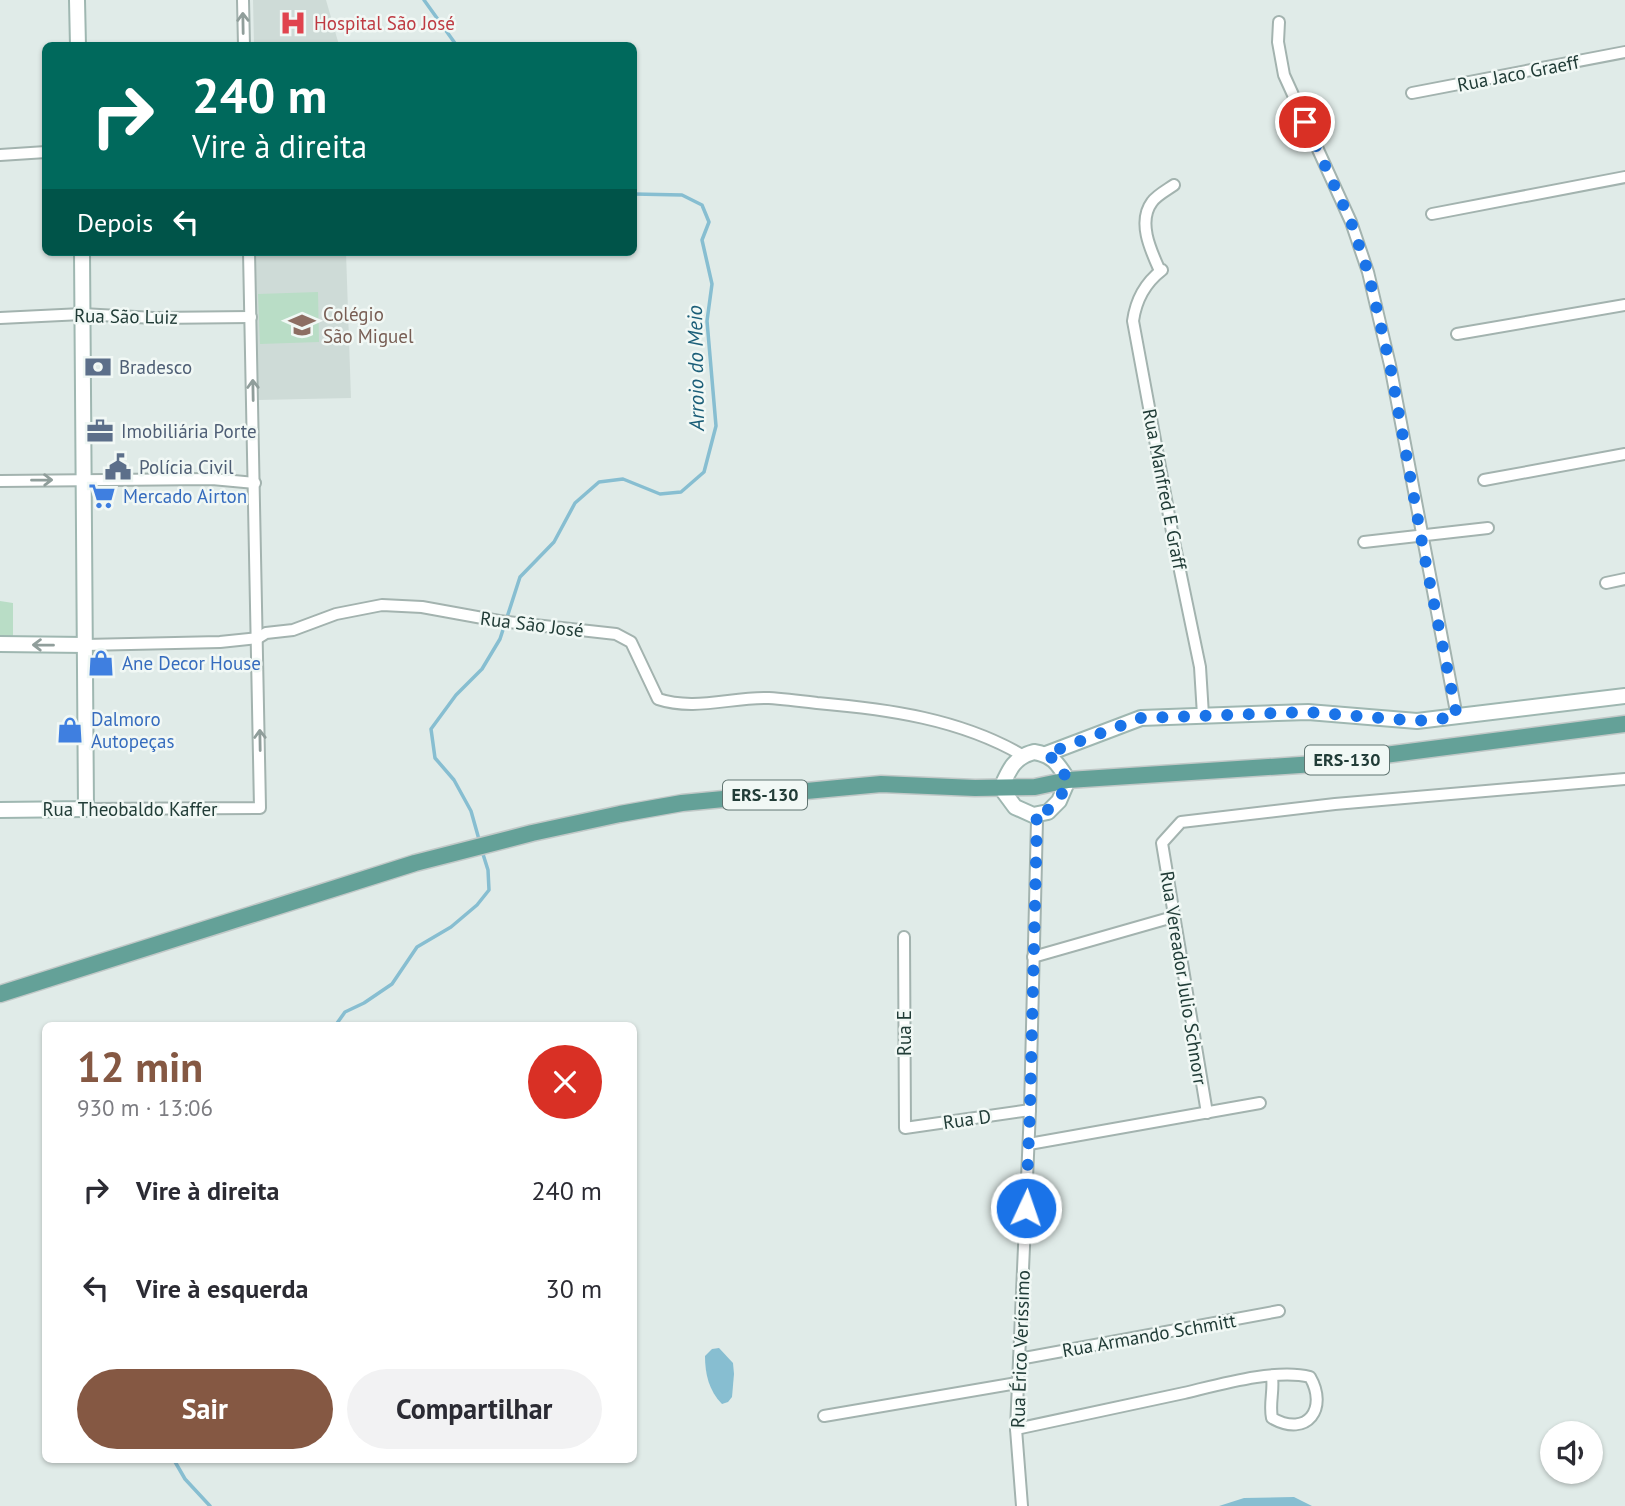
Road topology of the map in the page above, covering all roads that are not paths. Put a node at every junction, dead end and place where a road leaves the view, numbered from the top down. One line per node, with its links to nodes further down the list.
1 (76, 0): 4 (street)
2 (243, 0): 5 (street, one-way to 2)
3 (1279, 22): 26 (street)
4 (78, 42)
5 (244, 42)
6 (1625, 52): 7 (street, Rua Jaco Graeff)
7 (1412, 93)
8 (42, 152): 9 (street)
9 (0, 155)
10 (1625, 177): 12 (street)
11 (1174, 185): 34 (street, Rua Manfred E Graff)
12 (1432, 214)
13 (82, 256): 16 (street)
14 (249, 256): 17 (street)
15 (1625, 305): 19 (street)
16 (82, 314): 17 (street, Rua São Luiz); 18 (street, Rua São Luiz); 21 (street)
17 (251, 317): 24 (street, one-way to 17)
18 (0, 318)
19 (1457, 334)
20 (1625, 454): 22 (street)
21 (84, 479): 23 (street, one-way to 21); 24 (street); 32 (street)
22 (1484, 480)
23 (0, 481)
24 (255, 483): 30 (street)
25 (1488, 528): 26 (street)
26 (1421, 536): 27 (street); 35 (street)
27 (1364, 542)
28 (1625, 579): 29 (street)
29 (1606, 583)
30 (258, 638): 32 (street, Rua São José); 38 (street, Rua São José); 42 (street, Rua Theobaldo Kaffer, one-way to 30)
31 (0, 644): 32 (street, Rua São José, one-way to 31)
32 (85, 645): 42 (street)
33 (1625, 696): 35 (street)
34 (1203, 715): 35 (street); 37 (street)
35 (1457, 717)
36 (1625, 724): 40 (main road, ERS-130)
37 (1046, 754): 38 (street); 40 (street)
38 (1022, 755): 41 (street)
39 (1625, 779): 45 (street, Rua Vereador Julio Schnorr)
40 (1068, 780): 41 (main road, ERS-130); 44 (street)
41 (1001, 788): 44 (street); 48 (main road, ERS-130)
42 (86, 809): 43 (street, Rua Theobaldo Kaffer)
43 (0, 810)
44 (1033, 815): 47 (street, Rua Érico Veríssimo)
45 (1173, 917): 47 (street); 51 (street, Rua Vereador Julio Schnorr)
46 (904, 937): 52 (street, Rua E)
47 (1032, 957): 50 (street, Rua Érico Veríssimo)
48 (0, 994)
49 (1260, 1104): 51 (street)
50 (1030, 1110): 52 (street, Rua D); 53 (street, Rua Érico Veríssimo)
51 (1207, 1113): 53 (street)
52 (905, 1128)
53 (1029, 1144): 55 (street, Rua Érico Veríssimo)
54 (1279, 1311): 55 (street, Rua Armando Schmitt)
55 (1019, 1359): 57 (street, Rua Érico Veríssimo)
56 (1272, 1377): 56 (street); 59 (street)
57 (1017, 1383): 58 (street); 59 (street, Rua Érico Veríssimo)
58 (824, 1416)
59 (1016, 1429): 60 (street, Rua Érico Veríssimo)
60 (1021, 1506)

